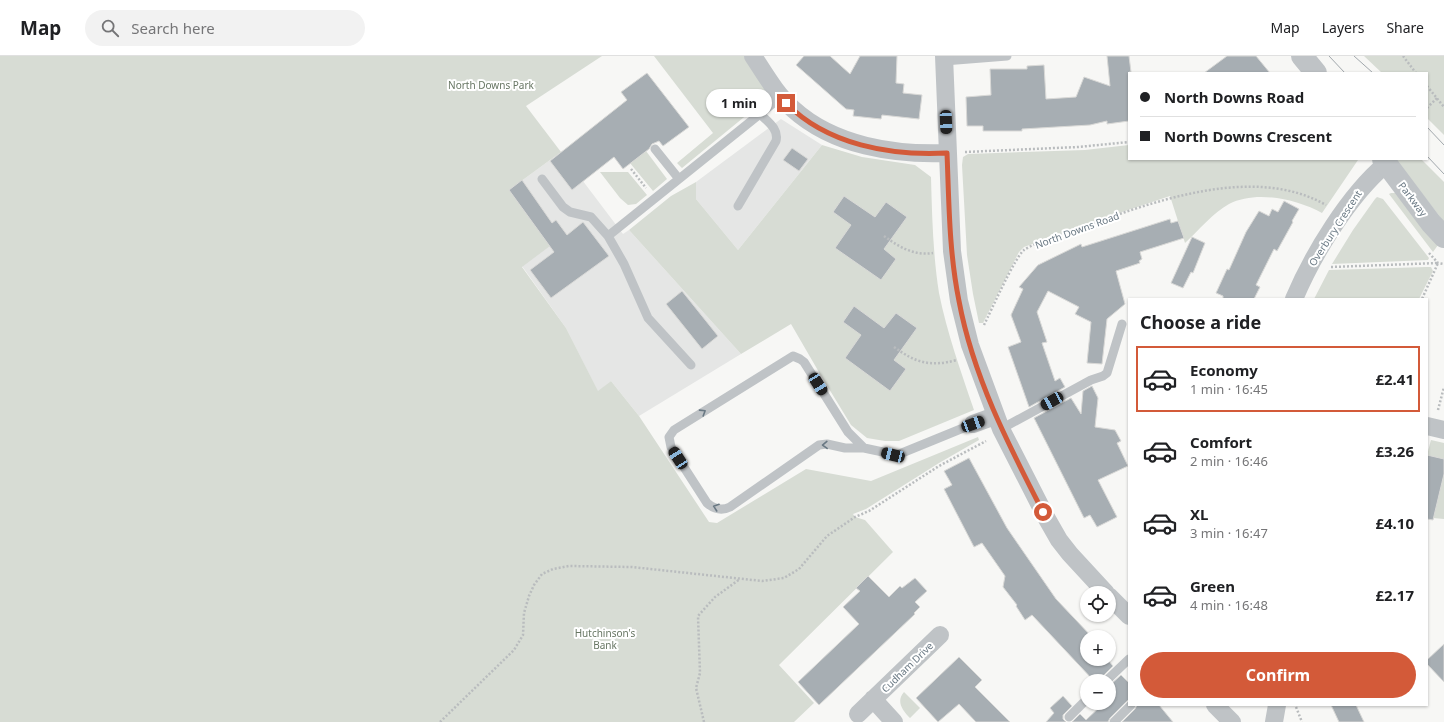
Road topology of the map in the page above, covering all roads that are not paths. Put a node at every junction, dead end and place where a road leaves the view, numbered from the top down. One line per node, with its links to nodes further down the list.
1 (753, 56): 6 (street)
2 (1007, 56): 4 (lane)
3 (1302, 56): 5 (street)
4 (944, 59): 9 (street)
5 (1315, 72)
6 (781, 97): 7 (lane); 9 (street)
7 (760, 114): 12 (lane); 13 (lane)
8 (655, 149): 12 (lane)
9 (947, 153): 20 (street)
10 (1385, 161): 15 (street, Parkway); 16 (street, Overbury Crescent)
11 (542, 179): 14 (lane)
12 (679, 179): 14 (lane)
13 (738, 206)
14 (608, 236): 18 (lane)
15 (1444, 237)
16 (1294, 298)
17 (1122, 324): 20 (lane)
18 (691, 365)
19 (973, 424): 20 (street); 21 (lane)
20 (1000, 426): 22 (street)
21 (864, 448): 21 (lane, one-way to 21)
22 (1100, 586)
23 (1116, 603): 24 (street)
24 (1128, 615)
25 (940, 635): 28 (street, Cudham Drive)
26 (1128, 660): 27 (lane)
27 (1113, 674)
28 (873, 699): 33 (street, Cudham Drive); 35 (street, Cudham Drive)
29 (1080, 706): 34 (lane)
30 (1130, 706): 36 (lane)
31 (1216, 706): 37 (street)
32 (1277, 706): 38 (street)
33 (858, 714)
34 (1069, 717)
35 (894, 722)
36 (1114, 722)
37 (1232, 722)
38 (1274, 722)

